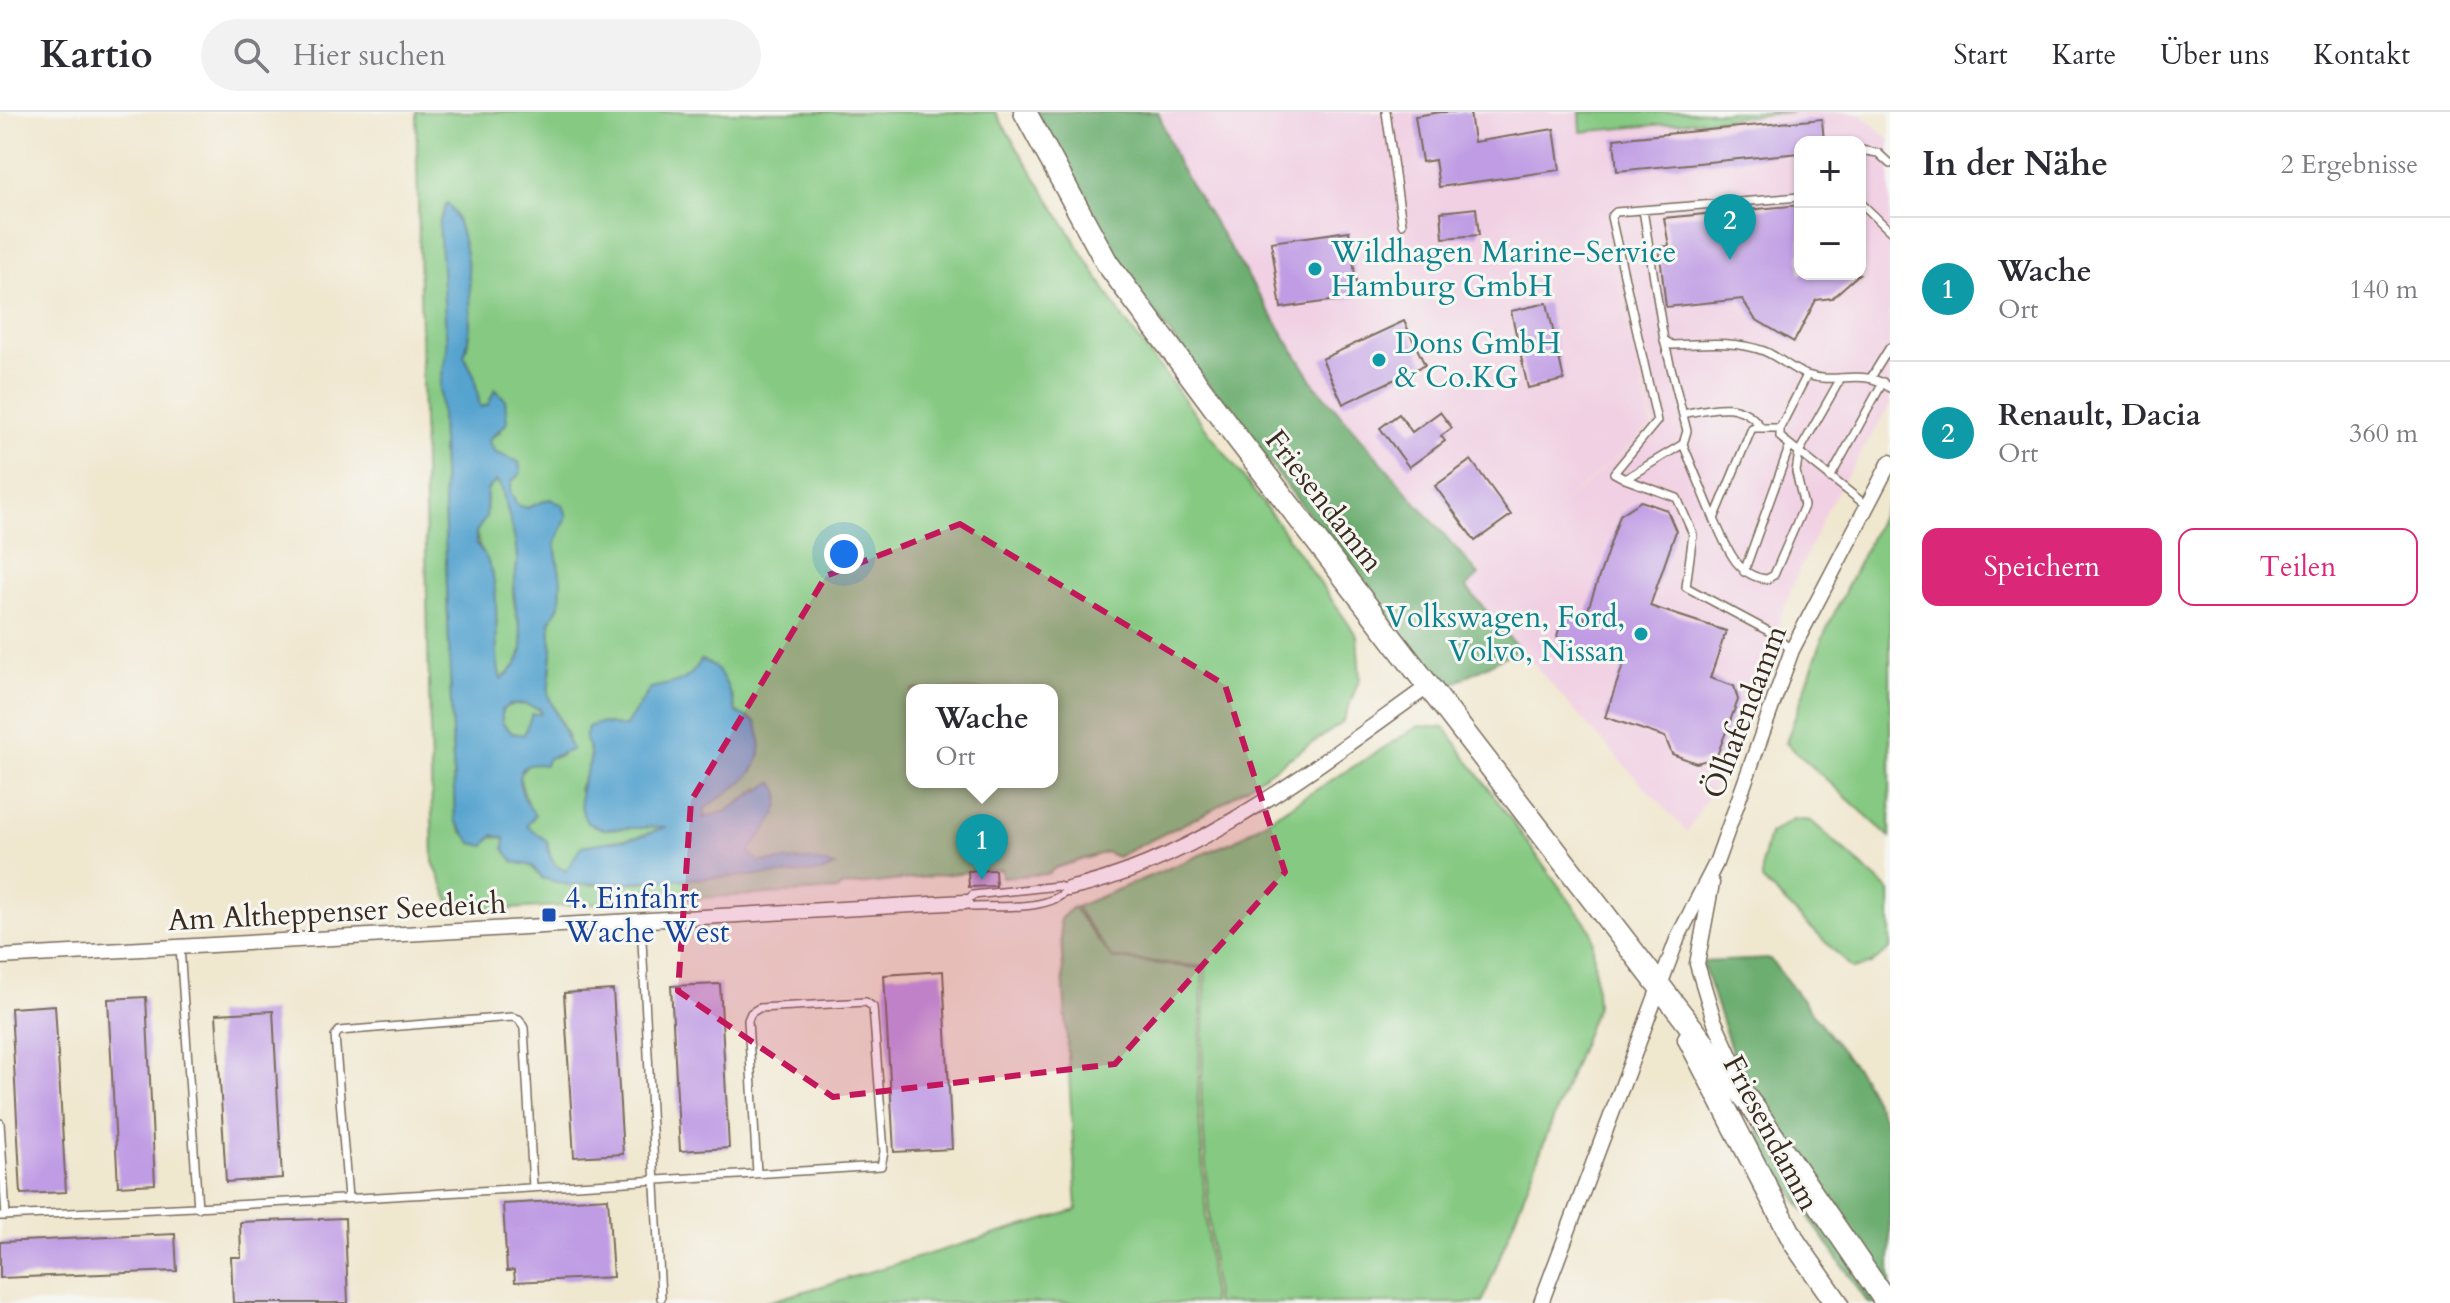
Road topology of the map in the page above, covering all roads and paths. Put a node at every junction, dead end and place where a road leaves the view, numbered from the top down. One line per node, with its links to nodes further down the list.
1 (1025, 112): 30 (main road, Friesendamm)
2 (1386, 112): 8 (lane)
3 (1866, 151): 4 (lane)
4 (1890, 164)
5 (1794, 197): 7 (lane)
6 (1866, 208): 9 (lane)
7 (1643, 210): 10 (lane); 25 (lane)
8 (1402, 224)
9 (1890, 231)
10 (1664, 340): 12 (lane); 17 (lane)
11 (1889, 352): 13 (lane)
12 (1807, 375): 14 (lane); 19 (lane)
13 (1872, 376): 14 (lane); 15 (lane)
14 (1841, 378): 22 (lane)
15 (1883, 382): 16 (lane); 24 (lane)
16 (1890, 388)
17 (1683, 414): 18 (lane); 20 (lane)
18 (1760, 426): 19 (lane); 27 (lane)
19 (1780, 428): 21 (lane)
20 (1683, 444): 25 (lane); 27 (lane)
21 (1790, 445): 22 (lane); 28 (lane)
22 (1799, 452): 24 (lane); 28 (lane)
23 (1890, 462): 26 (street, Ölhafendamm)
24 (1830, 478): 26 (lane)
25 (1625, 479): 29 (lane)
26 (1867, 506): 29 (street, Ölhafendamm)
27 (1714, 519): 28 (lane)
28 (1744, 572)
29 (1792, 650): 31 (street, Ölhafendamm)
30 (1430, 685): 32 (street, Am Altheppenser Seedeich); 37 (main road, Friesendamm)
31 (1716, 863): 37 (street, Ölhafendamm); 38 (street, Friesendamm)
32 (1068, 889): 33 (lane, Am Altheppenser Seedeich)
33 (965, 902): 34 (street, Am Altheppenser Seedeich)
34 (641, 922): 35 (street, Am Altheppenser Seedeich); 41 (lane)
35 (180, 947): 36 (street, Am Altheppenser Seedeich); 44 (lane)
36 (0, 957)
37 (1660, 985): 38 (main road, Friesendamm); 47 (street, Ölhafendamm); 48 (main road, Friesendamm)
38 (1755, 1110): 49 (main road, Friesendamm)
39 (0, 1123): 45 (lane)
40 (757, 1173): 40 (lane); 41 (lane)
41 (656, 1179): 42 (lane); 46 (lane)
42 (533, 1187): 43 (lane); 43 (lane)
43 (348, 1198): 44 (lane)
44 (198, 1208): 45 (lane)
45 (3, 1216)
46 (661, 1298)
47 (1541, 1303)
48 (1837, 1303)
49 (1887, 1303)

